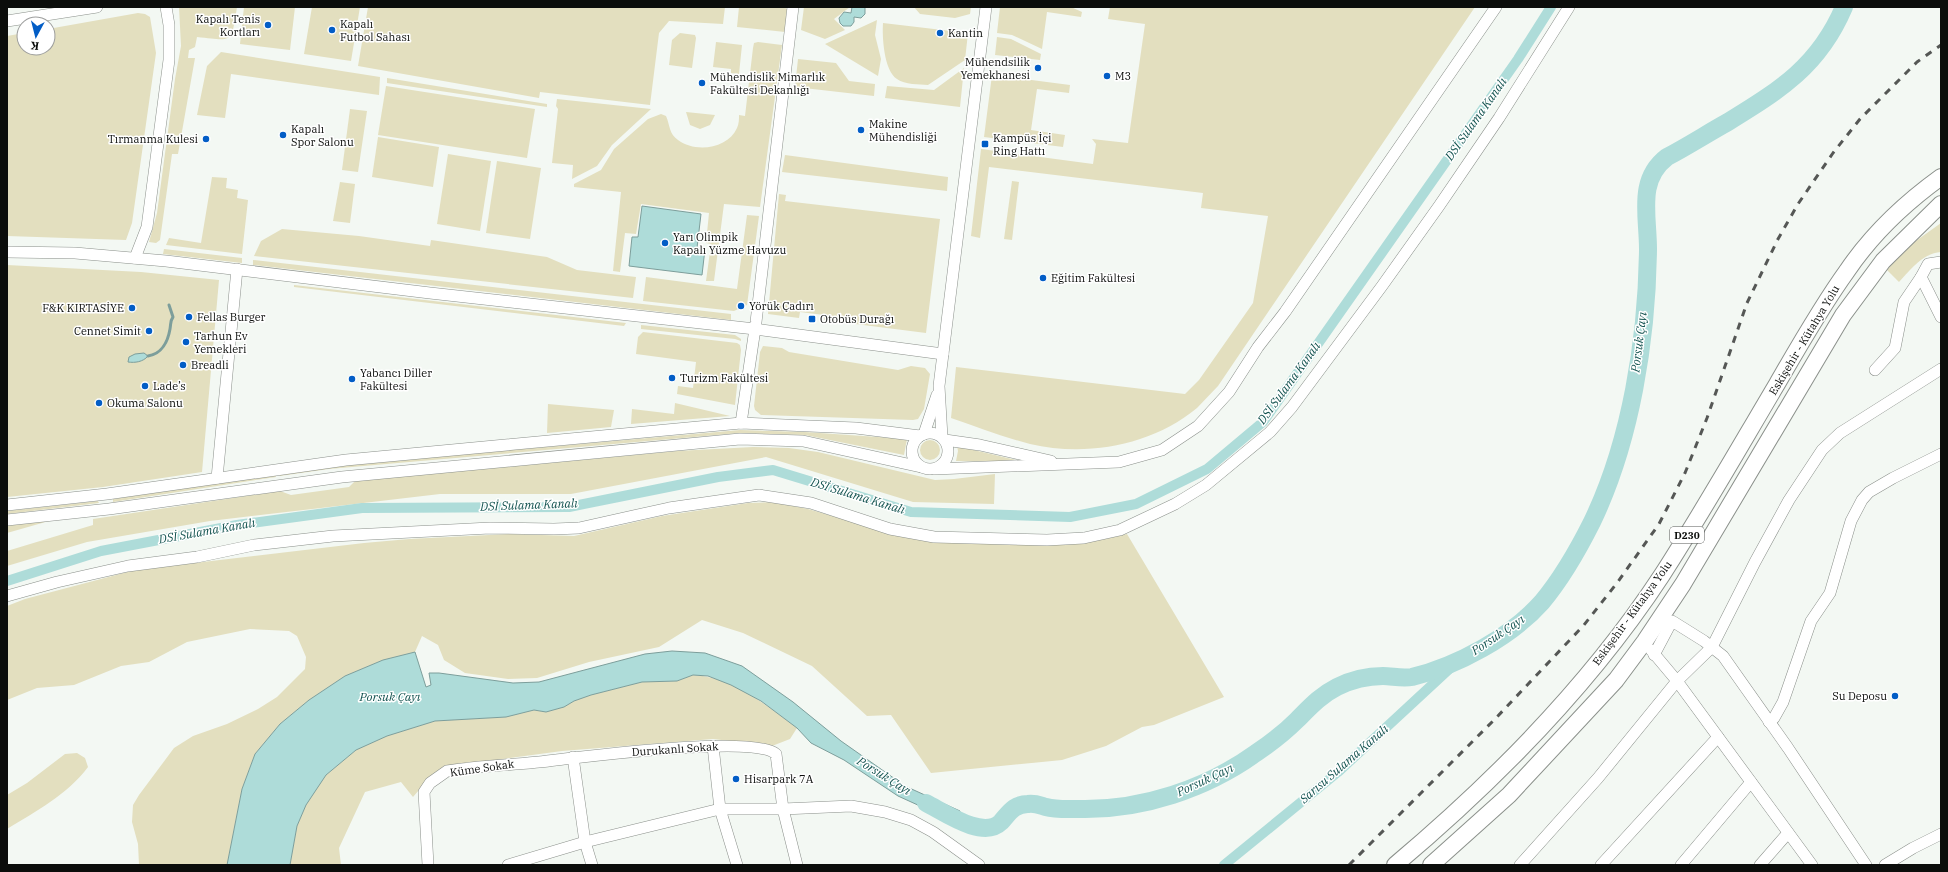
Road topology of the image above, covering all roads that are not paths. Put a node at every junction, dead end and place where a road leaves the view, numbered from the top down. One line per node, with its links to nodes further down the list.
1 (97, 7): 7 (street)
2 (166, 7): 11 (street)
3 (793, 7): 16 (street)
4 (986, 7): 17 (street)
5 (1496, 7): 25 (street)
6 (1570, 7): 33 (street)
7 (7, 21)
8 (1941, 177): 54 (highway, Eskişehir - Kütahya Yolu / D230)
9 (1941, 204): 34 (highway, Eskişehir - Kütahya Yolu / D230)
10 (7, 252): 11 (street)
11 (135, 258): 13 (street)
12 (1941, 262): 14 (street)
13 (237, 269): 16 (street); 28 (street)
14 (1921, 277): 15 (street); 19 (street)
15 (1941, 317)
16 (755, 329): 17 (street); 21 (street)
17 (943, 354): 20 (street)
18 (1941, 369): 35 (street)
19 (1875, 370)
20 (939, 386): 22 (street); 23 (street)
21 (741, 423): 22 (street); 28 (street)
22 (922, 435): 23 (street); 26 (street)
23 (943, 438): 25 (street); 27 (street)
24 (1941, 454): 38 (street)
25 (1067, 465): 27 (street)
26 (921, 467): 27 (street); 31 (street)
27 (934, 469)
28 (217, 478): 29 (street)
29 (107, 494): 30 (street); 31 (street)
30 (7, 505)
31 (109, 509): 32 (street)
32 (7, 520)
33 (7, 596)
34 (1645, 641): 36 (street); 55 (highway, Eskişehir - Kütahya Yolu / D230)
35 (1712, 647): 36 (street); 37 (street); 38 (street)
36 (1654, 655): 37 (street)
37 (1677, 681): 39 (street); 56 (street)
38 (1769, 722): 61 (street)
39 (1718, 737): 42 (street); 57 (street)
40 (713, 746): 41 (street, Durukanlı Sokak); 43 (street); 44 (street, Durukanlı Sokak)
41 (573, 757): 47 (street); 48 (street, Küme Sokak)
42 (1751, 782): 45 (street); 58 (street)
43 (720, 809): 44 (street); 47 (street); 51 (street)
44 (783, 809): 52 (street); 53 (street)
45 (1788, 833): 59 (street); 60 (street)
46 (1941, 834): 62 (street)
47 (585, 842): 49 (street); 50 (street)
48 (428, 865)
49 (508, 865)
50 (592, 865)
51 (737, 865)
52 (797, 865)
53 (979, 865)
54 (1395, 865)
55 (1432, 865)
56 (1520, 865)
57 (1601, 865)
58 (1682, 865)
59 (1760, 865)
60 (1812, 865)
61 (1866, 865)
62 (1885, 865)

